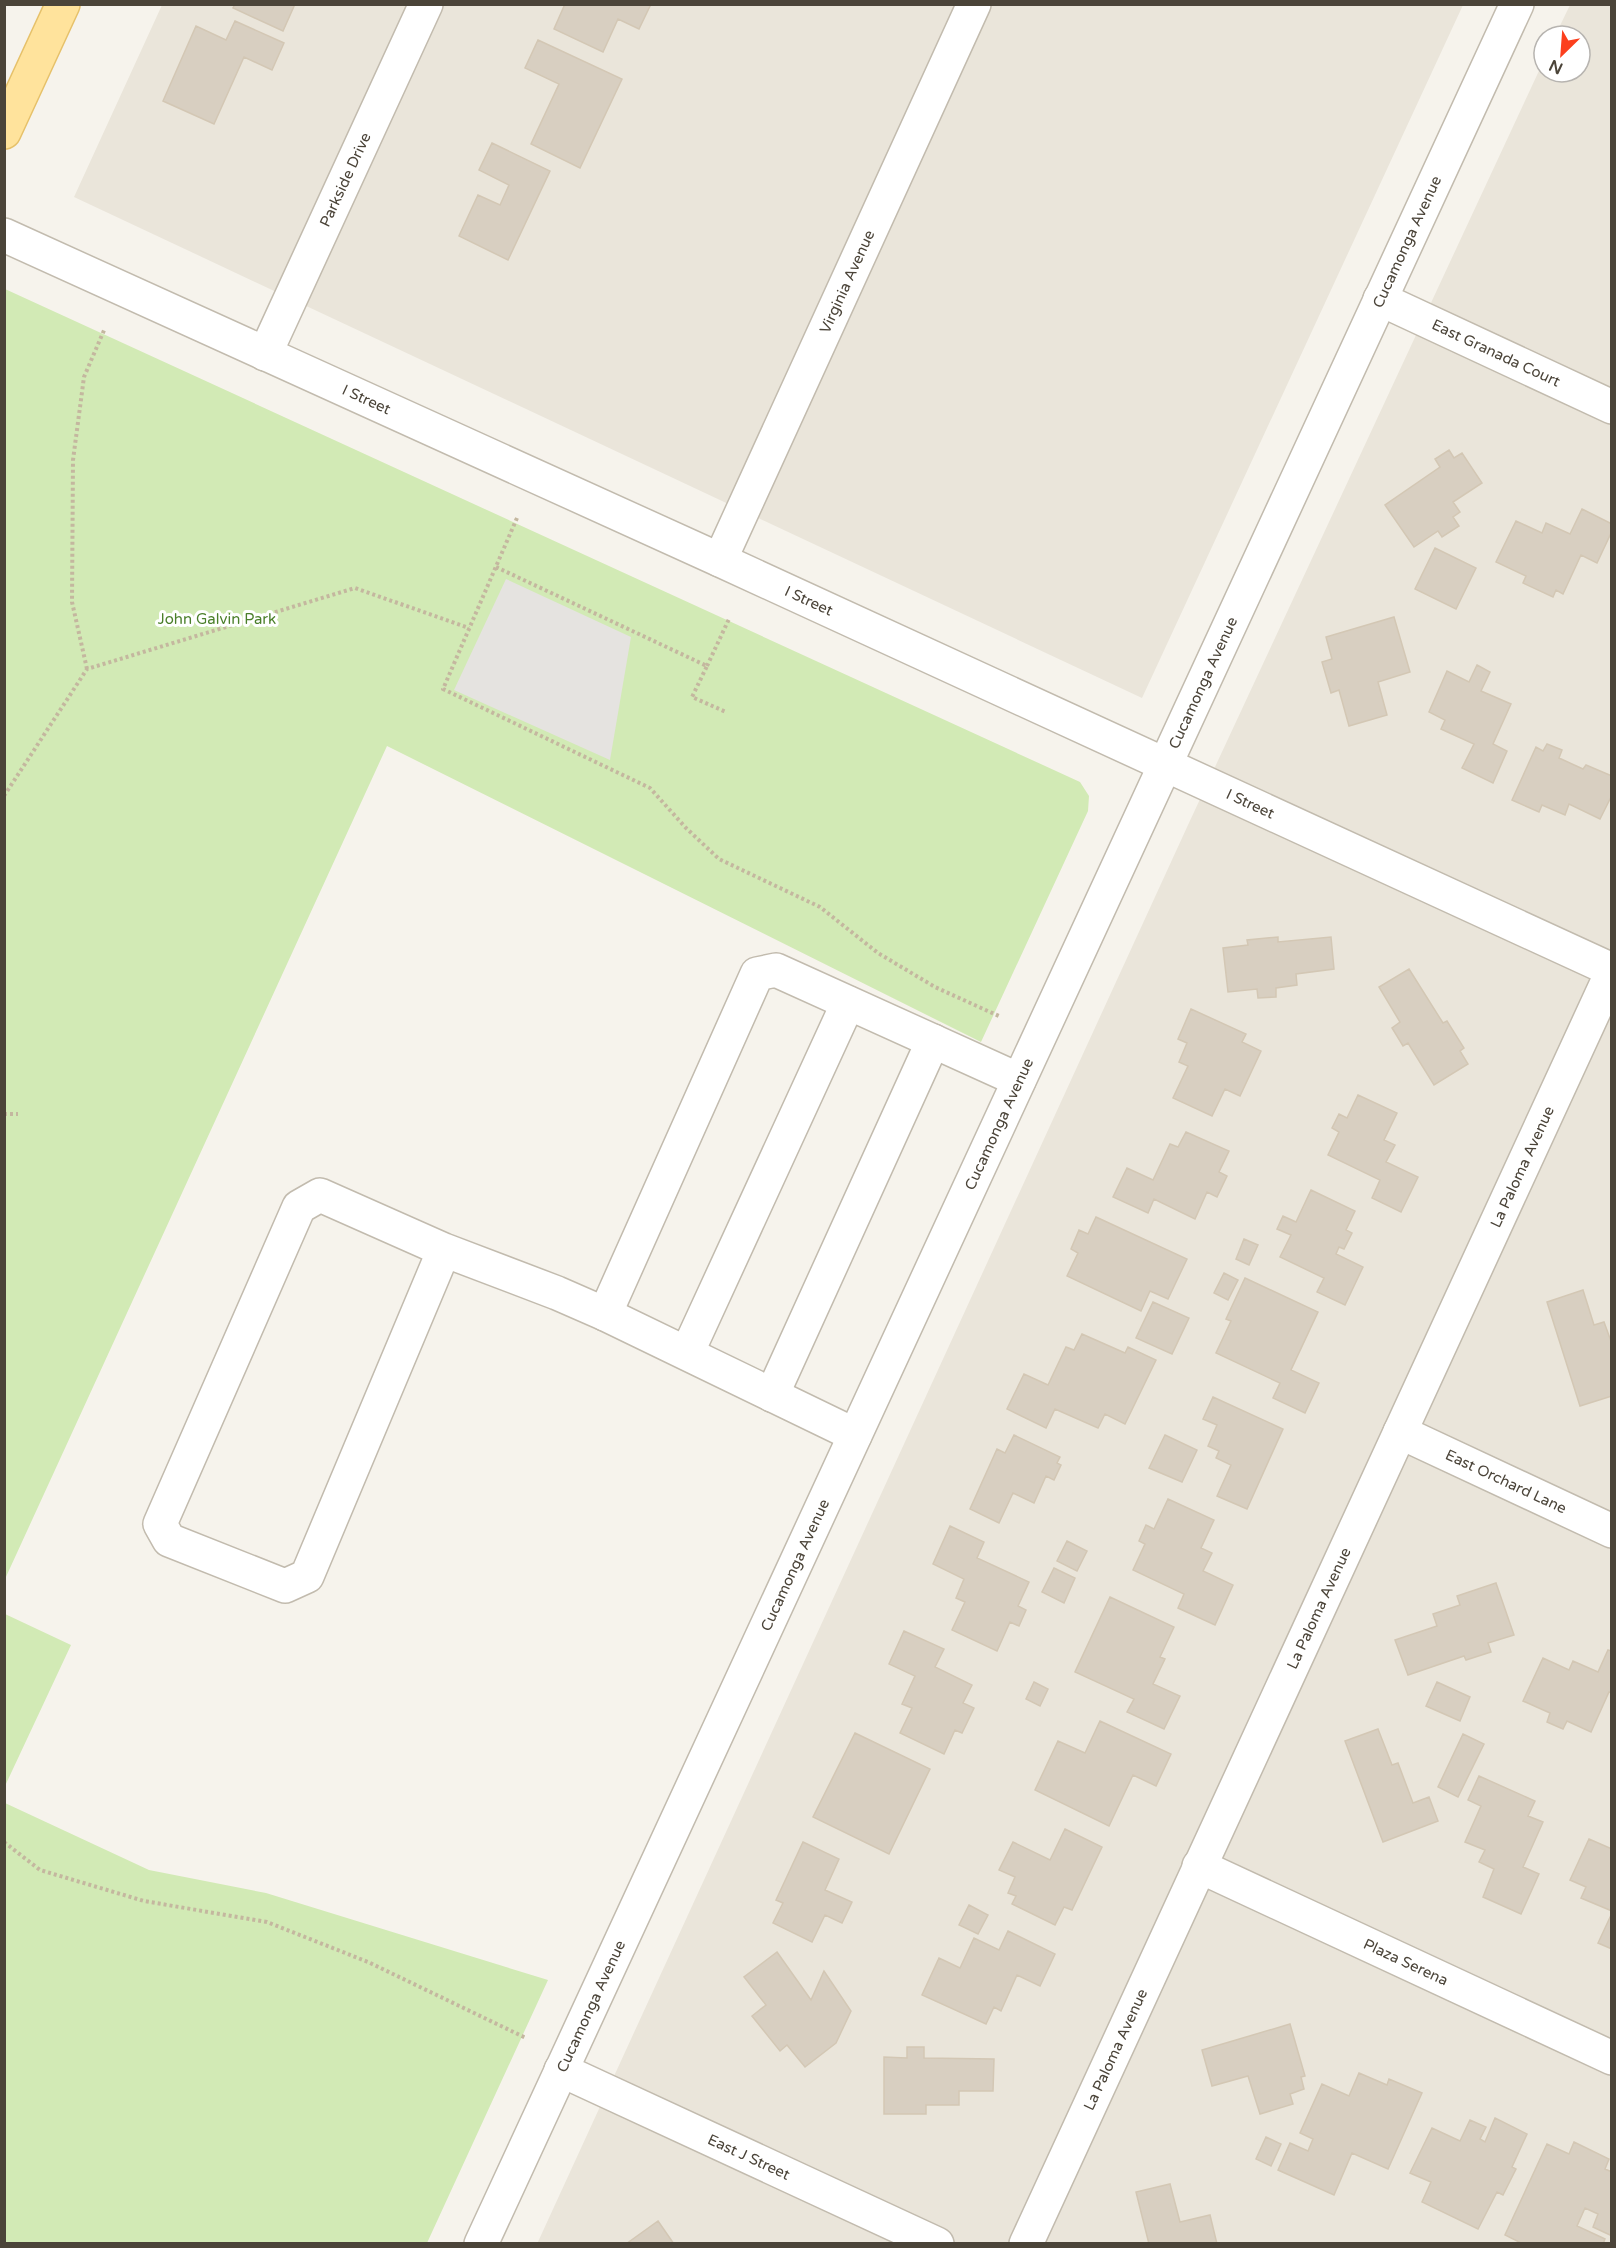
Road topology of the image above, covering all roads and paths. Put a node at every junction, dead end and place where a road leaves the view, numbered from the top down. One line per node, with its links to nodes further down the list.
1 (63, 4): 5 (main road)
2 (426, 4): 9 (street, Parkside Drive)
3 (974, 4): 12 (street, Virginia Avenue)
4 (1517, 4): 7 (street, Cucamonga Avenue)
5 (4, 132)
6 (4, 235): 9 (street, I Street)
7 (1380, 299): 10 (street, East Granada Court); 19 (street, Cucamonga Avenue)
8 (105, 328): 17 (path)
9 (265, 354): 12 (street, I Street)
10 (1611, 407)
11 (517, 518): 13 (path)
12 (720, 560): 19 (street, I Street)
13 (496, 567): 15 (path); 16 (path)
14 (729, 619): 16 (path)
15 (469, 628): 17 (path); 23 (path)
16 (707, 666): 18 (path)
17 (87, 669): 20 (path)
18 (726, 712)
19 (1165, 765): 21 (street, I Street); 25 (street, Cucamonga Avenue)
20 (4, 796)
21 (1611, 971): 32 (street, La Paloma Avenue)
22 (848, 1003): 24 (street); 29 (street); 30 (street)
23 (1001, 1017)
24 (933, 1041): 25 (street); 31 (street)
25 (1019, 1080): 33 (street, Cucamonga Avenue)
26 (4, 1114): 27 (path)
27 (18, 1114)
28 (444, 1250): 28 (street); 29 (street)
29 (605, 1314): 30 (street)
30 (687, 1353): 31 (street)
31 (772, 1395): 33 (street)
32 (1400, 1432): 34 (street, East Orchard Lane); 36 (street, La Paloma Avenue)
33 (855, 1435): 39 (street, Cucamonga Avenue)
34 (1611, 1531)
35 (4, 1842): 37 (path)
36 (1199, 1866): 38 (street, Plaza Serena); 42 (street, La Paloma Avenue)
37 (526, 2038)
38 (1611, 2058)
39 (561, 2070): 40 (street, Cucamonga Avenue); 41 (street, East J Street)
40 (481, 2244)
41 (938, 2244)
42 (1026, 2244)

